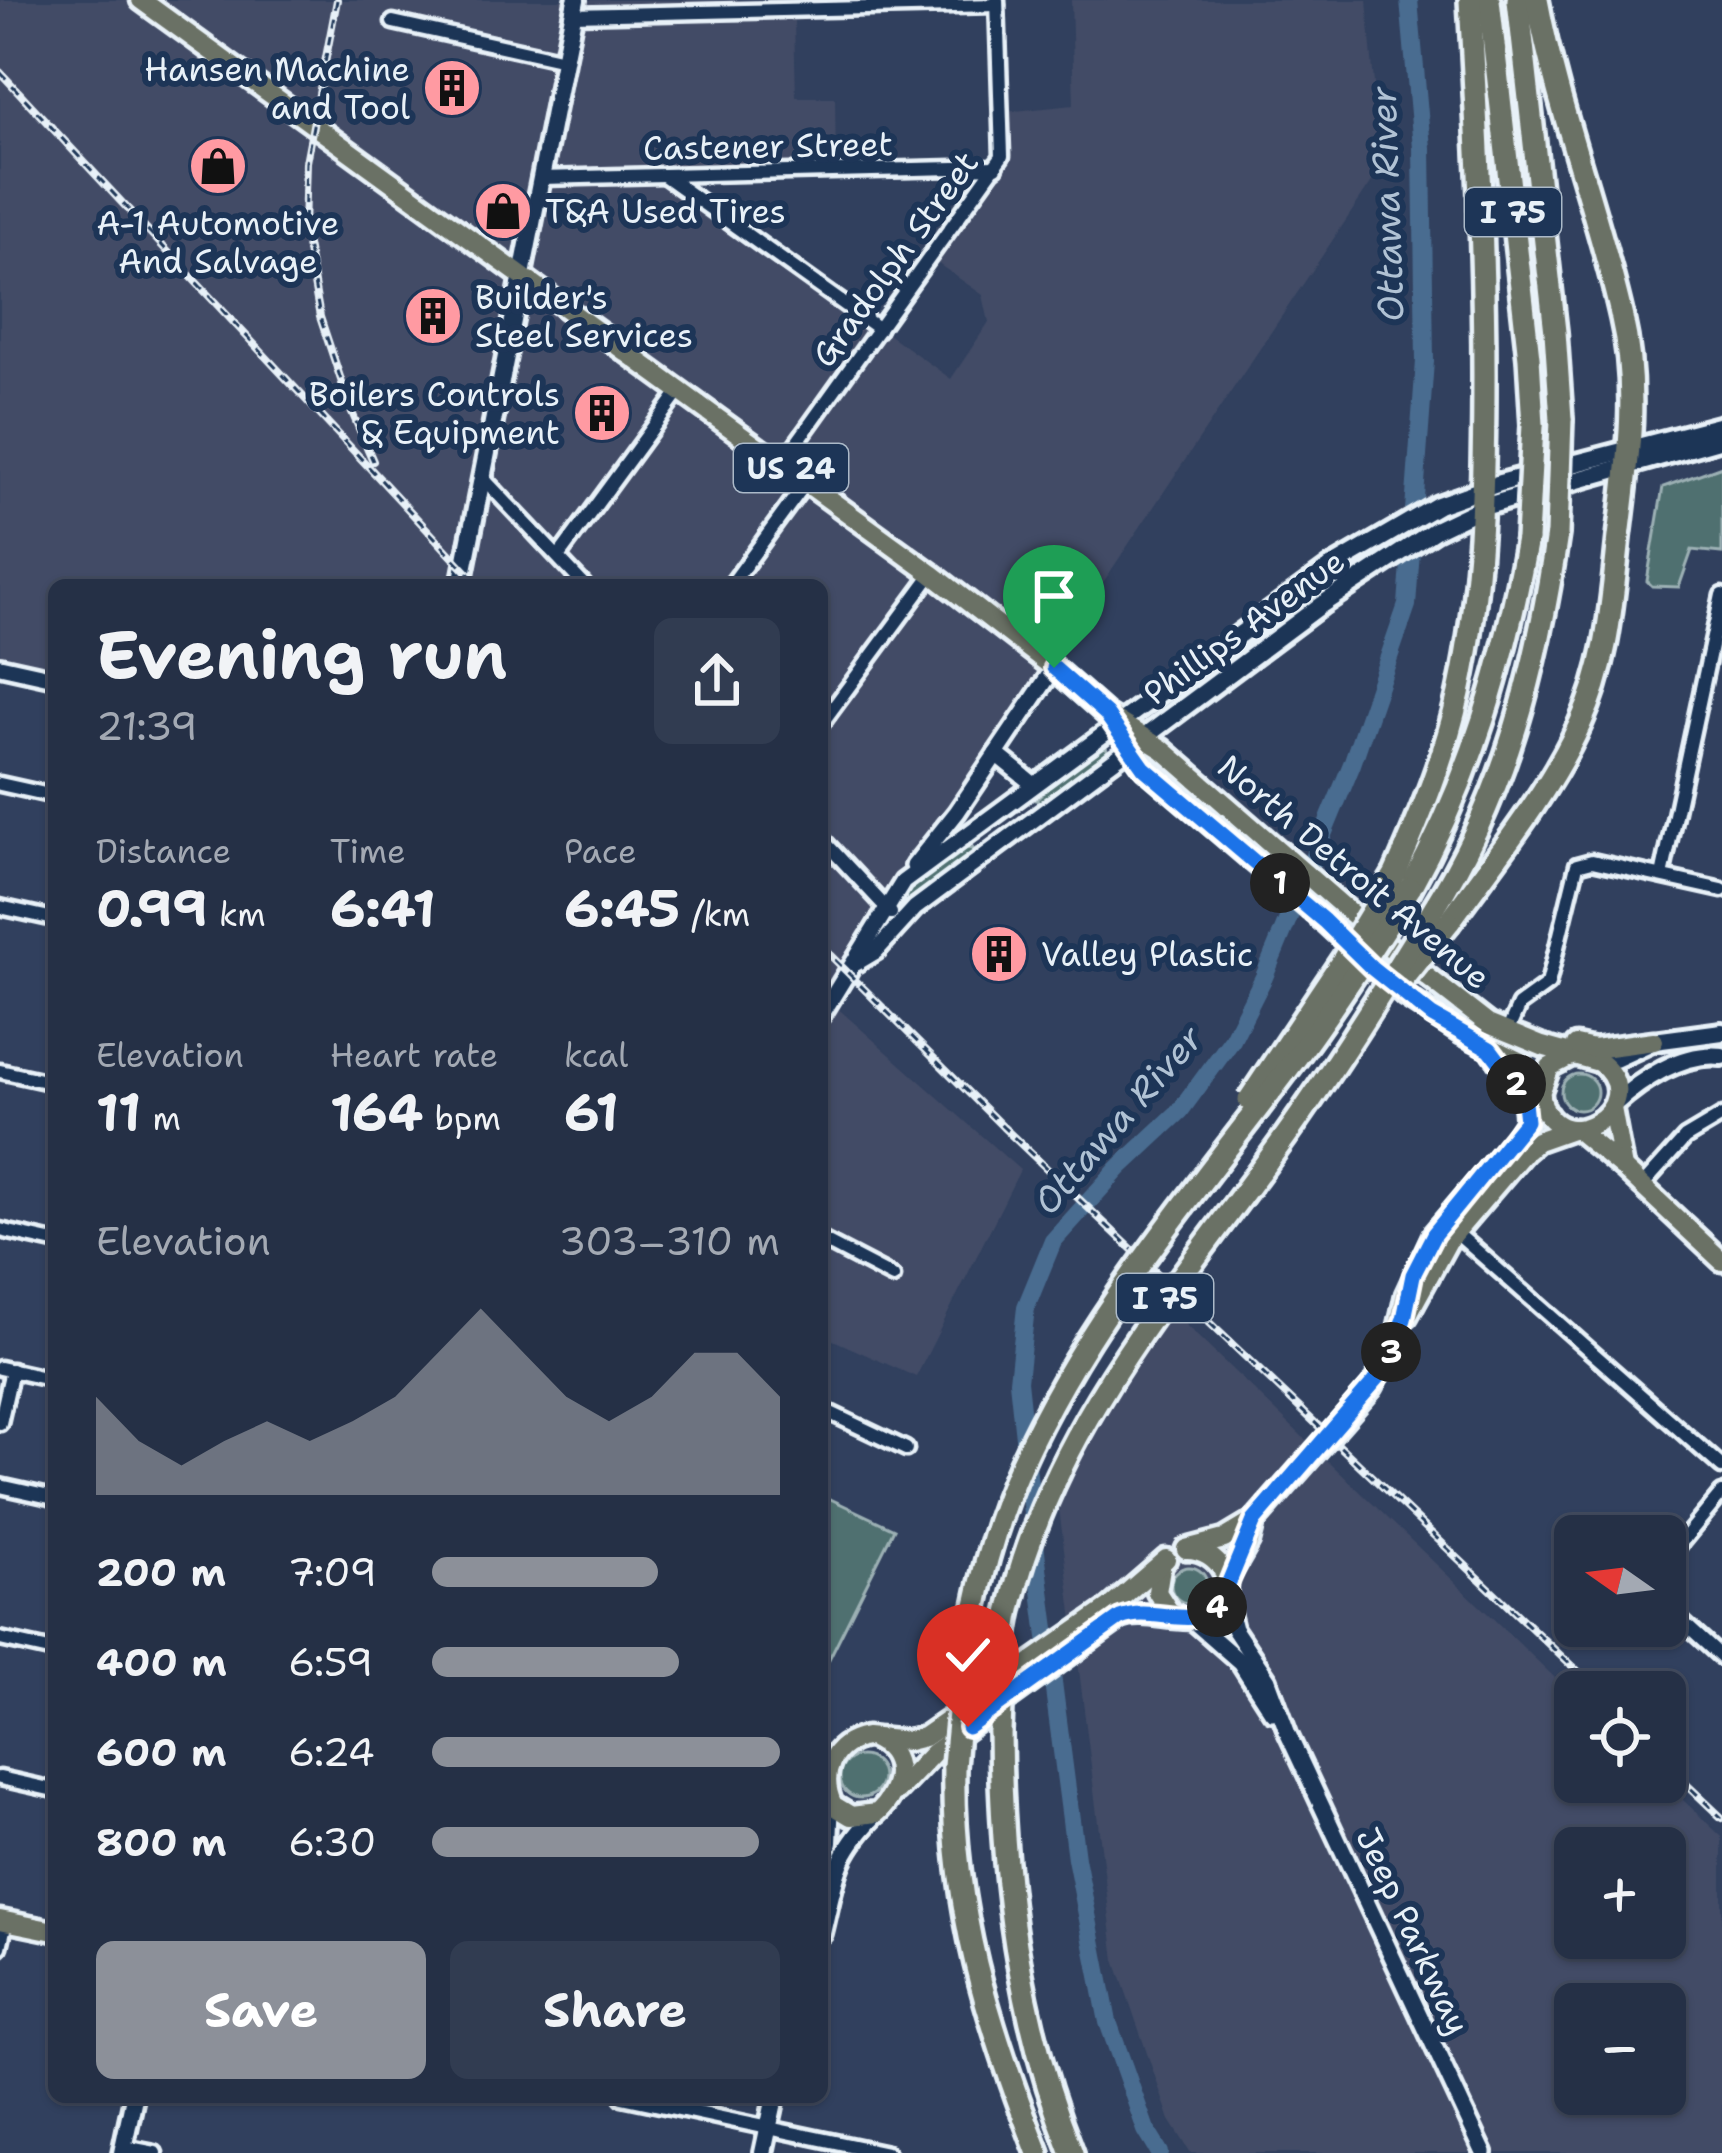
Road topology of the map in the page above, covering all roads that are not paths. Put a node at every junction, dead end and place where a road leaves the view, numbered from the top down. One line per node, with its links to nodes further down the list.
1 (141, 0): 13 (main road, North Detroit Avenue / US 24)
2 (1470, 0): 22 (highway)
3 (1489, 0): 44 (highway, I 75, bridge)
4 (1518, 0): 49 (highway, I 75, bridge)
5 (1537, 0): 18 (highway)
6 (997, 2): 7 (street); 10 (street, Gradolph Street)
7 (574, 8): 9 (main road)
8 (393, 22): 9 (street)
9 (564, 60): 12 (main road)
10 (996, 167): 11 (street, Castener Street); 14 (street, Gradolph Street)
11 (664, 176): 12 (street, Castener Street); 14 (street)
12 (541, 178): 13 (main road)
13 (521, 275): 15 (main road, North Detroit Avenue / US 24); 20 (main road)
14 (879, 329): 19 (street, Gradolph Street)
15 (681, 389): 19 (main road, North Detroit Avenue / US 24); 23 (street)
16 (1722, 425): 18 (main road)
17 (1722, 440): 18 (main road, Phillips Avenue)
18 (1629, 457): 22 (main road, Phillips Avenue); 22 (main road); 49 (highway)
19 (783, 462): 21 (main road, North Detroit Avenue / US 24)
20 (482, 477): 23 (street); 25 (main road)
21 (807, 481): 24 (main road, North Detroit Avenue / US 24); 27 (street)
22 (1489, 493): 33 (main road, Phillips Avenue); 34 (main road, Phillips Avenue); 44 (highway)
23 (558, 557): 26 (street)
24 (932, 574): 30 (main road, North Detroit Avenue / US 24); 32 (street)
25 (462, 579)
26 (578, 579)
27 (735, 579)
28 (1722, 595): 43 (street)
29 (0, 666): 31 (street)
30 (1054, 668): 33 (main road, North Detroit Avenue / US 24); 35 (street, Phillips Avenue)
31 (48, 677)
32 (828, 715)
33 (1114, 721): 34 (main road, North Detroit Avenue / US 24); 37 (street, Phillips Avenue)
34 (1137, 743): 39 (street, Phillips Avenue); 54 (main road, North Detroit Avenue / US 24); 58 (main road, North Detroit Avenue / US 24)
35 (996, 754): 37 (street); 45 (street, Phillips Avenue)
36 (0, 784): 38 (street)
37 (1027, 789): 39 (street); 40 (street, Phillips Avenue)
38 (48, 795)
39 (1038, 817): 42 (street, Phillips Avenue)
40 (971, 830): 42 (street); 45 (street, Phillips Avenue)
41 (828, 845): 48 (street)
42 (988, 854): 51 (street, Phillips Avenue)
43 (1662, 876): 46 (street); 55 (street)
44 (1402, 881): 118 (highway, I 75, bridge)
45 (903, 882): 48 (street, Phillips Avenue)
46 (1722, 890)
47 (0, 907): 50 (street)
48 (886, 908): 51 (street); 52 (street, Phillips Avenue)
49 (1441, 915): 119 (highway, I 75, bridge)
50 (48, 918)
51 (900, 922): 52 (street, Phillips Avenue)
52 (856, 963): 53 (street, Phillips Avenue)
53 (828, 1004)
54 (1469, 1009): 55 (main road); 59 (main road, North Detroit Avenue / US 24)
55 (1511, 1022): 57 (main road)
56 (1722, 1032): 57 (main road)
57 (1654, 1041): 61 (main road)
58 (1490, 1049): 64 (main road, North Detroit Avenue / US 24); 67 (main road)
59 (1575, 1054): 61 (main road, US 24); 64 (main road)
60 (1722, 1056): 65 (main road)
61 (1599, 1062): 65 (main road, US 24)
62 (0, 1071): 63 (street)
63 (48, 1082)
64 (1541, 1094): 67 (main road); 68 (main road, US 24)
65 (1612, 1107): 68 (main road); 69 (main road, US 24)
66 (1722, 1116): 70 (street)
67 (1526, 1121): 71 (main road)
68 (1574, 1129): 69 (main road, US 24); 71 (main road)
69 (1623, 1168): 70 (main road, US 24)
70 (1640, 1188): 75 (main road, US 24)
71 (1449, 1227): 82 (street); 86 (main road)
72 (0, 1230): 73 (street)
73 (48, 1241)
74 (828, 1243): 76 (street)
75 (1722, 1261)
76 (893, 1277)
77 (6, 1369): 78 (street); 80 (street)
78 (48, 1379)
79 (828, 1412): 81 (street)
80 (0, 1423)
81 (906, 1449)
82 (1722, 1468)
83 (0, 1486): 85 (street)
84 (1722, 1493): 87 (street)
85 (48, 1497)
86 (1254, 1521): 88 (main road); 90 (main road)
87 (1686, 1537)
88 (1186, 1549): 89 (main road); 90 (main road)
89 (1166, 1559): 91 (main road); 94 (main road)
90 (1226, 1587): 91 (main road); 98 (street, Jeep Parkway)
91 (1185, 1618): 94 (main road); 98 (street, Jeep Parkway)
92 (1686, 1625): 96 (street)
93 (0, 1639): 95 (street)
94 (1072, 1644): 97 (main road)
95 (48, 1650)
96 (1722, 1658)
97 (1035, 1668): 99 (main road); 105 (main road)
98 (1288, 1734): 120 (street, Jeep Parkway)
99 (862, 1739): 100 (main road); 101 (main road); 105 (main road)
100 (828, 1747)
101 (828, 1768)
102 (0, 1778): 103 (street)
103 (48, 1789)
104 (828, 1798): 105 (main road)
105 (883, 1807): 106 (main road)
106 (828, 1908)
107 (3, 1921): 108 (main road); 109 (street)
108 (48, 1929)
109 (0, 1947)
110 (133, 2103): 114 (main road)
111 (649, 2103): 113 (street)
112 (774, 2103): 113 (main road)
113 (768, 2129): 116 (main road); 117 (street)
114 (123, 2150): 115 (street)
115 (155, 2153)
116 (763, 2153)
117 (886, 2153)
118 (1038, 2153)
119 (1072, 2153)
120 (1484, 2153)

